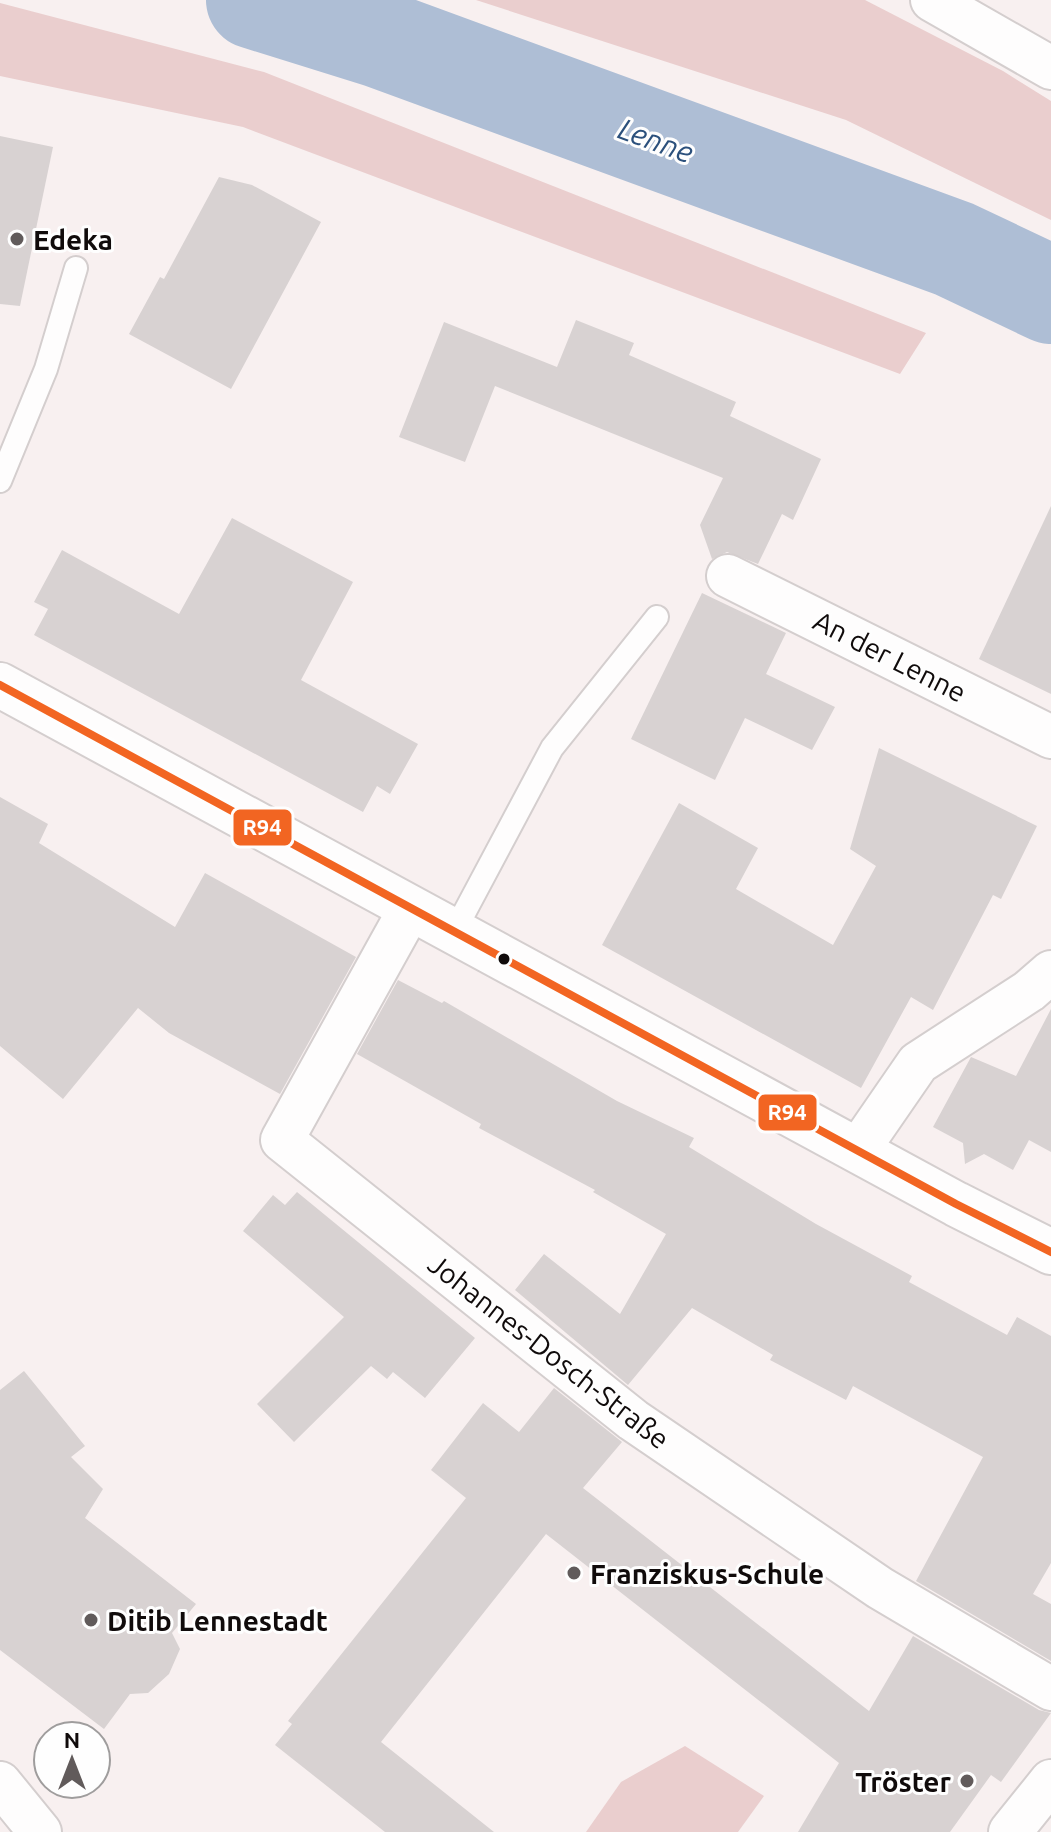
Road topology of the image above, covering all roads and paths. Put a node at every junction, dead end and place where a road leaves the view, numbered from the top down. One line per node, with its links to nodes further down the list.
1 (932, 0): 2 (street)
2 (1051, 68)
3 (76, 268): 4 (lane)
4 (0, 481)
5 (728, 576): 8 (street, An der Lenne)
6 (657, 617): 10 (lane)
7 (0, 685): 9 (main road)
8 (1051, 737)
9 (410, 909): 10 (main road); 14 (street, Johannes-Dosch-Straße)
10 (454, 932): 12 (main road)
11 (1051, 972): 12 (street)
12 (858, 1150): 13 (main road)
13 (1051, 1252)
14 (1051, 1689)
15 (1051, 1781): 18 (street)
16 (0, 1783): 17 (street)
17 (40, 1832)
18 (1010, 1832)

